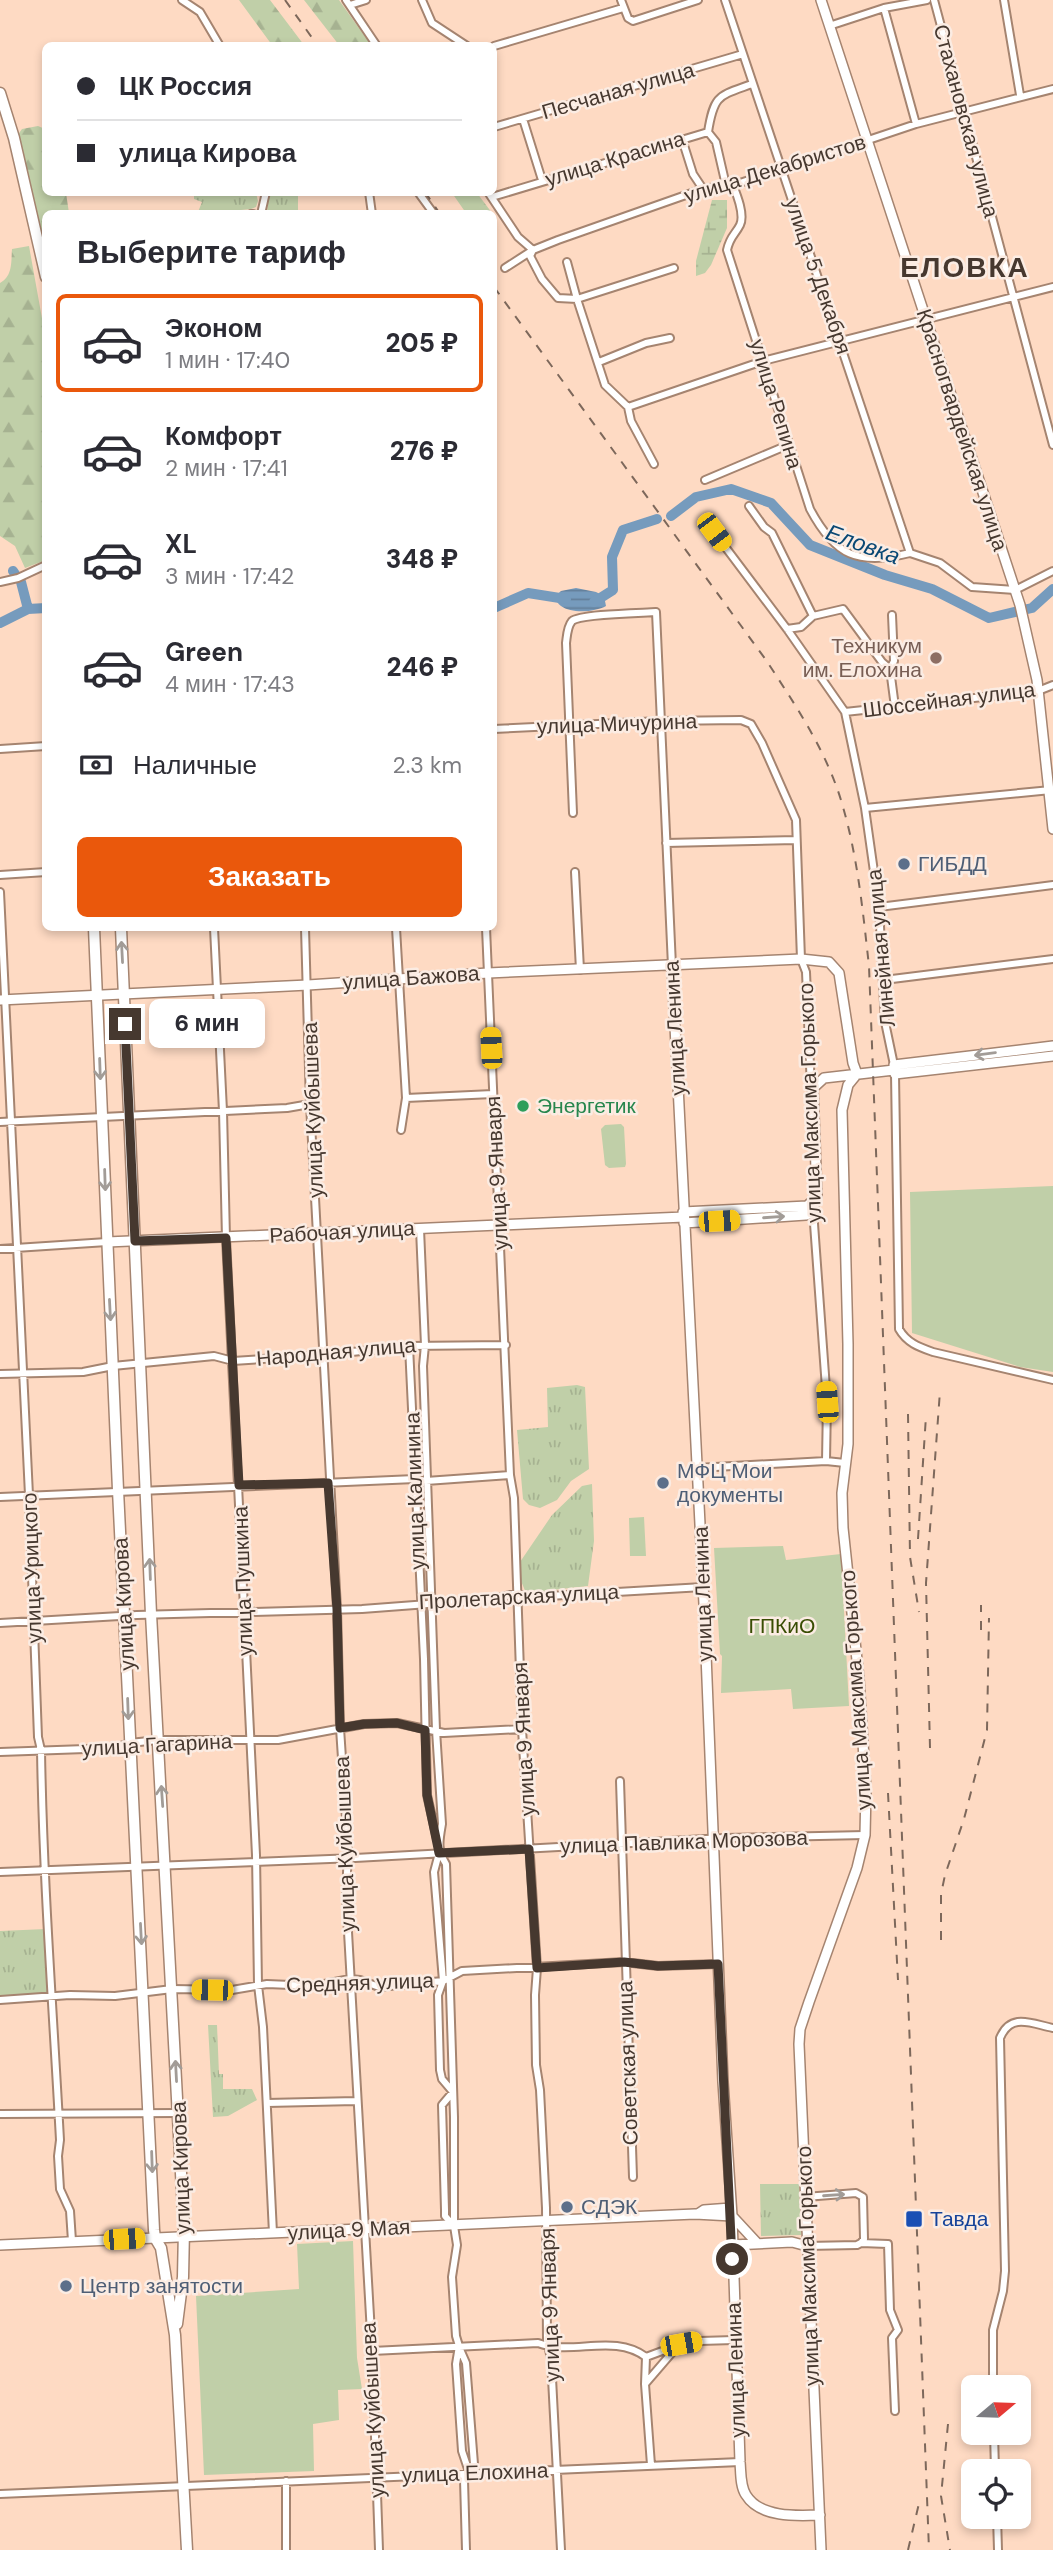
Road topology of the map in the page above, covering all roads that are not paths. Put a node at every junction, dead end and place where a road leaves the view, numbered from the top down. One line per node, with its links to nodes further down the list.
1 (182, 0): 14 (street)
2 (366, 0): 10 (street)
3 (422, 0): 16 (street)
4 (698, 0): 11 (street)
5 (724, 0): 18 (street, улица 5 Декабря)
6 (821, 0): 13 (street, Красногвардейская улица)
7 (927, 0): 12 (street)
8 (934, 0): 23 (street, Стахановская улица)
9 (1004, 0): 22 (street)
10 (348, 3): 15 (street)
11 (622, 4): 17 (street)
12 (884, 8): 13 (street); 25 (street)
13 (829, 26): 29 (street, Красногвардейская улица)
14 (218, 42)
15 (374, 42)
16 (460, 42)
17 (497, 45)
18 (743, 54): 19 (street, улица 5 Декабря); 24 (street, Песчаная улица)
19 (752, 84): 27 (street, улица Красина); 30 (street, улица 5 Декабря)
20 (1053, 89): 22 (street, улица Декабристов)
21 (0, 93): 36 (main road)
22 (1020, 96): 23 (street, улица Декабристов)
23 (964, 113): 25 (street, улица Декабристов); 42 (street, Стахановская улица)
24 (523, 119): 26 (street, Песчаная улица); 31 (street)
25 (916, 124): 29 (street, улица Декабристов)
26 (497, 126)
27 (708, 132): 28 (street, улица Красина); 32 (street, улица Репина)
28 (682, 139): 31 (street, улица Красина); 33 (street)
29 (867, 140): 30 (street, улица Декабристов); 44 (street, Красногвардейская улица)
30 (782, 169): 32 (street, улица Декабристов); 46 (street, улица 5 Декабря)
31 (542, 180): 34 (street, улица Красина)
32 (733, 185): 33 (street, улица Декабристов); 47 (street, улица Репина)
33 (703, 189): 37 (street, улица Декабристов)
34 (497, 193)
35 (491, 196): 37 (street)
36 (42, 241)
37 (533, 250): 39 (street, улица Декабристов); 43 (street)
38 (567, 262): 43 (street)
39 (505, 268)
40 (674, 268): 43 (street)
41 (1053, 288): 42 (street)
42 (1012, 296): 44 (street); 51 (street, Стахановская улица)
43 (577, 299): 48 (street)
44 (926, 321): 46 (street); 60 (street, Красногвардейская улица)
45 (670, 338): 48 (street)
46 (840, 341): 47 (street); 56 (street, улица 5 Декабря)
47 (763, 361): 49 (street); 50 (street, улица Репина)
48 (598, 362): 49 (street)
49 (628, 407): 52 (street)
50 (789, 445): 53 (street); 56 (street, улица Репина)
51 (1053, 445)
52 (654, 464)
53 (705, 480)
54 (749, 506): 62 (street)
55 (714, 532): 63 (street, Линейная улица)
56 (910, 552): 60 (street)
57 (42, 567): 59 (street)
58 (1053, 571): 60 (street)
59 (0, 582)
60 (1015, 590): 66 (street, Красногвардейская улица)
61 (892, 615): 64 (street)
62 (813, 616): 63 (street); 64 (street)
63 (787, 629): 68 (street, Линейная улица)
64 (890, 669): 67 (street)
65 (1053, 685): 66 (street, Шоссейная улица)
66 (1038, 691): 67 (street, Шоссейная улица); 75 (street, Красногвардейская улица)
67 (895, 707): 68 (street, Шоссейная улица)
68 (845, 712): 76 (street, Линейная улица)
69 (741, 720): 70 (street, улица Мичурина); 79 (street, улица Максима Горького)
70 (661, 721): 71 (street, улица Мичурина); 71 (street, улица Ленина); 80 (street, улица Ленина)
71 (569, 725): 72 (street, улица Мичурина); 77 (street)
72 (497, 729)
73 (42, 746): 74 (street)
74 (0, 749)
75 (1051, 790): 76 (street); 78 (street, Красногвардейская улица)
76 (865, 808): 86 (street, Линейная улица)
77 (573, 813)
78 (1053, 829)
79 (796, 839): 80 (street); 93 (street, улица Максима Горького)
80 (666, 843): 96 (street, улица Ленина)
81 (42, 872): 83 (street)
82 (575, 872): 97 (street)
83 (0, 875)
84 (1053, 884): 86 (street)
85 (0, 892): 105 (street, улица Урицкого)
86 (879, 907): 100 (street, Линейная улица)
87 (94, 931): 104 (main road, улица Кирова)
88 (121, 931): 103 (main road, улица Кирова, one-way to 88)
89 (214, 931): 102 (street, улица Пушкина)
90 (305, 931): 101 (street, улица Куйбышева)
91 (396, 931): 99 (street)
92 (486, 931): 98 (street, улица 9 Января)
93 (801, 959): 95 (street, улица Бажова); 96 (street, улица Бажова); 110 (street, улица Максима Горького)
94 (1053, 959): 100 (street)
95 (823, 960): 109 (street, улица Максима Горького)
96 (672, 966): 97 (street, улица Бажова); 122 (street, улица Ленина)
97 (580, 970): 98 (street, улица Бажова)
98 (488, 973): 99 (street, улица Бажова); 111 (street, улица 9 Января)
99 (400, 978): 101 (street, улица Бажова); 112 (street)
100 (884, 980): 108 (street, Линейная улица)
101 (308, 985): 102 (street, улица Бажова); 113 (street, улица Куйбышева)
102 (216, 990): 103 (street, улица Бажова); 114 (street, улица Пушкина)
103 (124, 995): 104 (street, улица Бажова); 115 (main road, улица Кирова)
104 (98, 996): 105 (street, улица Бажова); 116 (main road, улица Кирова, one-way to 116)
105 (3, 1000): 118 (street, улица Урицкого)
106 (1053, 1046): 108 (street, one-way to 108)
107 (1053, 1056): 108 (street)
108 (894, 1070): 109 (street); 140 (street, Линейная улица)
109 (857, 1074): 110 (street); 142 (street, улица Максима Горького)
110 (811, 1093): 120 (street, улица Максима Горького)
111 (493, 1094): 112 (street); 123 (street, улица 9 Января)
112 (406, 1098): 119 (street)
113 (310, 1104): 114 (street); 125 (street, улица Куйбышева)
114 (223, 1111): 115 (street); 126 (street, улица Пушкина)
115 (130, 1116): 116 (street); 127 (main road, улица Кирова)
116 (102, 1118): 118 (street); 128 (main road, улица Кирова, one-way to 128)
117 (0, 1122): 118 (street)
118 (10, 1122): 129 (street, улица Урицкого)
119 (401, 1129)
120 (817, 1196): 121 (street, улица Максима Горького); 122 (street, Рабочая улица)
121 (813, 1210): 122 (street, Рабочая улица, one-way to 121); 141 (street, улица Максима Горького)
122 (684, 1217): 123 (street, Рабочая улица); 143 (street, улица Ленина)
123 (499, 1225): 124 (street, Рабочая улица); 132 (street, улица 9 Января)
124 (419, 1229): 125 (street, Рабочая улица); 131 (street, улица Калинина)
125 (318, 1233): 126 (street, Рабочая улица); 134 (street, улица Куйбышева)
126 (226, 1238): 127 (street, Рабочая улица); 135 (street, улица Пушкина)
127 (135, 1241): 128 (street, Рабочая улица); 136 (main road, улица Кирова)
128 (107, 1242): 129 (street, Рабочая улица); 137 (main road, улица Кирова, one-way to 137)
129 (17, 1248): 130 (street, Рабочая улица); 138 (street, улица Урицкого)
130 (0, 1249)
131 (425, 1345): 132 (street, Народная улица); 133 (street, Народная улица); 146 (street, улица Калинина)
132 (506, 1345): 144 (street, улица 9 Января)
133 (409, 1346): 134 (street, Народная улица); 145 (street, улица Калинина)
134 (323, 1355): 135 (street, Народная улица); 147 (street, улица Куйбышева)
135 (233, 1360): 136 (street, Народная улица); 148 (street, улица Пушкина)
136 (140, 1364): 137 (street, Народная улица); 150 (main road, улица Кирова)
137 (113, 1366): 138 (street, Народная улица); 149 (main road, улица Кирова)
138 (24, 1373): 139 (street, Народная улица); 151 (street, улица Урицкого)
139 (0, 1374)
140 (1053, 1380)
141 (826, 1461): 142 (street); 143 (street)
142 (845, 1463): 173 (street, улица Максима Горького)
143 (696, 1468): 153 (street, улица Ленина)
144 (510, 1475): 146 (street); 154 (street, улица 9 Января)
145 (415, 1479): 146 (street); 147 (street); 155 (street, улица Калинина)
146 (426, 1481): 156 (street, улица Калинина)
147 (328, 1483): 148 (street); 157 (street, улица Куйбышева)
148 (239, 1485): 150 (street); 158 (street, улица Пушкина)
149 (118, 1490): 150 (street); 151 (street); 160 (main road, улица Кирова)
150 (146, 1490): 159 (main road, улица Кирова, one-way to 150)
151 (29, 1495): 152 (street); 161 (street, улица Урицкого)
152 (0, 1497)
153 (703, 1587): 154 (street, Пролетарская улица); 174 (street, улица Ленина)
154 (517, 1593): 156 (street, Пролетарская улица); 164 (street, улица 9 Января)
155 (420, 1603): 156 (street, Пролетарская улица); 157 (street, Пролетарская улица); 165 (street, улица Калинина)
156 (431, 1604): 166 (street, улица Калинина)
157 (337, 1609): 158 (street, Пролетарская улица); 163 (street, улица Куйбышева)
158 (245, 1612): 159 (street, Пролетарская улица); 168 (street, улица Пушкина)
159 (151, 1614): 160 (street, Пролетарская улица); 167 (main road, улица Кирова)
160 (124, 1615): 161 (street, Пролетарская улица); 169 (main road, улица Кирова, one-way to 169)
161 (33, 1622): 162 (street, Пролетарская улица); 170 (street, улица Урицкого)
162 (0, 1623)
163 (340, 1728): 165 (street, улица Гагарина); 168 (street, улица Гагарина); 179 (street, улица Куйбышева)
164 (522, 1729): 166 (street, улица Гагарина); 177 (street, улица 9 Января)
165 (425, 1730): 166 (street, улица Гагарина); 175 (street, улица Калинина)
166 (436, 1730): 175 (street, улица Калинина)
167 (158, 1740): 168 (street, улица Гагарина); 169 (street, улица Гагарина); 181 (main road, улица Кирова, one-way to 167)
168 (249, 1741): 180 (street, улица Пушкина)
169 (130, 1743): 170 (street, улица Гагарина); 182 (main road, улица Кирова)
170 (41, 1750): 171 (street, улица Гагарина); 183 (street, улица Урицкого)
171 (0, 1752)
172 (620, 1781): 176 (street, Советская улица)
173 (865, 1835): 174 (street, улица Павлика Морозова); 204 (street, улица Максима Горького)
174 (712, 1839): 176 (street, улица Павлика Морозова); 186 (street, улица Ленина)
175 (438, 1844): 178 (street, улица Калинина)
176 (622, 1845): 177 (street, улица Павлика Морозова); 185 (street, Советская улица)
177 (529, 1849): 178 (street, улица Павлика Морозова); 187 (street, улица 9 Января)
178 (439, 1853): 179 (street, улица Павлика Морозова); 189 (street, улица Калинина); 189 (street, улица Калинина)
179 (348, 1858): 180 (street, улица Павлика Морозова); 188 (street, улица Куйбышева)
180 (256, 1860): 181 (street, улица Павлика Морозова); 190 (street, улица Пушкина)
181 (166, 1864): 182 (street, улица Павлика Морозова); 191 (main road, улица Кирова)
182 (137, 1866): 183 (street, улица Павлика Морозова); 192 (main road, улица Кирова, one-way to 192)
183 (43, 1870): 184 (street, улица Павлика Морозова); 193 (street, улица Урицкого)
184 (0, 1872)
185 (624, 1962): 186 (street, Средняя улица); 187 (street, Средняя улица); 203 (street, Советская улица)
186 (718, 1964): 205 (street, улица Ленина)
187 (537, 1968): 189 (street, Средняя улица); 206 (street, улица 9 Января)
188 (350, 1979): 189 (street, Средняя улица); 190 (street, Средняя улица); 197 (street, улица Куйбышева)
189 (446, 1980): 196 (street, улица Калинина); 196 (street, улица Калинина)
190 (258, 1985): 191 (street, Средняя улица); 198 (street, улица Пушкина)
191 (172, 1989): 192 (street, Средняя улица); 201 (main road, улица Кирова, one-way to 191)
192 (144, 1992): 193 (street, Средняя улица); 200 (main road, улица Кирова)
193 (53, 1996): 194 (street, Средняя улица); 199 (street, улица Урицкого)
194 (0, 2000)
195 (1053, 2028): 227 (street)
196 (453, 2092): 207 (street, улица Калинина); 207 (street, улица Калинина)
197 (356, 2101): 198 (street); 208 (street, улица Куйбышева)
198 (267, 2103): 209 (street, улица Пушкина)
199 (59, 2113): 200 (street); 202 (street); 212 (street, улица Урицкого)
200 (150, 2113): 201 (street); 211 (main road, улица Кирова, one-way to 211)
201 (179, 2113): 210 (main road, улица Кирова)
202 (0, 2114)
203 (633, 2177)
204 (805, 2197): 214 (street, one-way to 214); 217 (street, улица Максима Горького)
205 (731, 2212): 206 (street, улица 9 Мая); 213 (street); 216 (street, улица Ленина)
206 (547, 2221): 207 (street, улица 9 Мая); 224 (street, улица 9 Января)
207 (454, 2226): 208 (street, улица 9 Мая); 223 (street, улица Калинина)
208 (364, 2229): 209 (street, улица 9 Мая); 225 (street, улица Куйбышева)
209 (273, 2233): 210 (street, улица 9 Мая)
210 (184, 2237): 211 (street, улица 9 Мая); 218 (main road, улица Кирова)
211 (155, 2238): 212 (street, улица 9 Мая); 219 (main road, улица Кирова)
212 (72, 2241): 215 (street, улица 9 Мая)
213 (757, 2243): 216 (street); 217 (street)
214 (861, 2243): 217 (street); 229 (street)
215 (0, 2245)
216 (733, 2245): 221 (street, улица Ленина)
217 (807, 2246): 238 (street, улица Максима Горького)
218 (183, 2277): 219 (main road); 220 (main road, улица Кирова)
219 (164, 2279): 220 (main road, улица Кирова)
220 (176, 2335): 236 (main road, улица Кирова)
221 (734, 2340): 222 (street); 230 (street, улица Ленина)
222 (681, 2344): 226 (street); 228 (street)
223 (459, 2346): 224 (street); 225 (street); 233 (street, улица Калинина)
224 (548, 2347): 226 (street); 232 (street, улица 9 Января)
225 (372, 2351): 234 (street, улица Куйбышева)
226 (646, 2357): 228 (street)
227 (993, 2375)
228 (645, 2384): 231 (street)
229 (895, 2412)
230 (740, 2462): 231 (street, улица Елохина); 238 (street, улица Ленина)
231 (651, 2465): 232 (street, улица Елохина)
232 (558, 2469): 233 (street, улица Елохина); 244 (street, улица 9 Января)
233 (469, 2472): 234 (street, улица Елохина); 243 (street, улица Калинина)
234 (375, 2477): 235 (street, улица Елохина); 242 (street, улица Куйбышева)
235 (286, 2481): 236 (street, улица Елохина); 241 (street)
236 (184, 2484): 237 (street, улица Елохина); 240 (main road, улица Кирова)
237 (0, 2494)
238 (820, 2515): 245 (street, улица Максима Горького)
239 (997, 2529): 246 (street)
240 (187, 2550)
241 (286, 2550)
242 (379, 2550)
243 (466, 2550)
244 (561, 2550)
245 (821, 2550)
246 (998, 2550)

